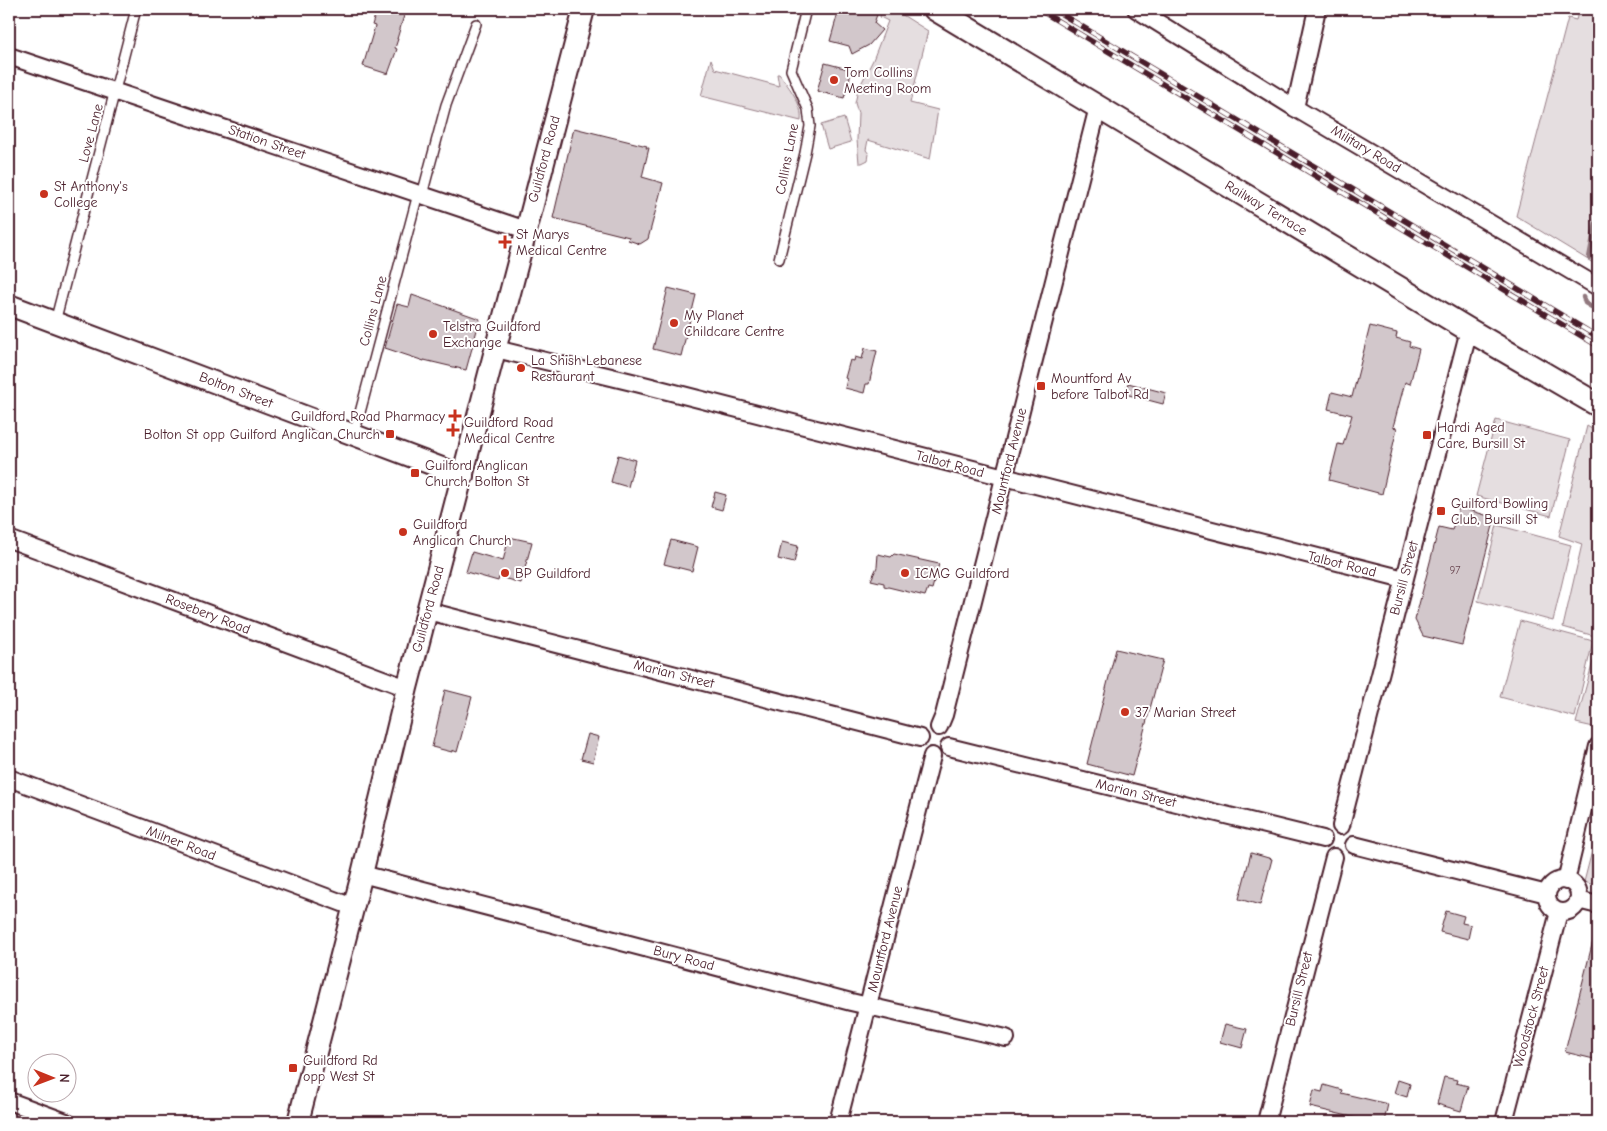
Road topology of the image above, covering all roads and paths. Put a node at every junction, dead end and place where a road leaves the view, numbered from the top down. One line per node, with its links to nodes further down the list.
1 (136, 9): 9 (lane, Love Lane)
2 (584, 9): 13 (street, Guildford Road)
3 (806, 9): 14 (lane, Collins Lane)
4 (935, 9): 10 (main road, Railway Terrace)
5 (1138, 9): 11 (street, Military Road)
6 (1317, 9): 11 (street)
7 (476, 24): 12 (lane, Collins Lane)
8 (9, 56): 9 (street, Station Street)
9 (116, 91): 12 (street, Station Street); 17 (lane, Love Lane)
10 (1098, 107): 18 (main road, Railway Terrace); 23 (street, Mountford Avenue)
11 (1296, 108): 15 (street, Military Road)
12 (420, 194): 13 (street, Station Street); 21 (lane, Collins Lane)
13 (526, 230): 19 (street, Guildford Road)
14 (778, 259)
15 (1598, 286)
16 (9, 305): 17 (street, Bolton Street)
17 (56, 322): 21 (street, Bolton Street)
18 (1469, 330): 20 (main road, Railway Terrace); 25 (street, Bursill Street)
19 (496, 348): 22 (street, Guildford Road); 23 (street, Talbot Road)
20 (1598, 405)
21 (354, 435): 22 (street, Bolton Street)
22 (463, 476): 26 (street, Guildford Road)
23 (1004, 478): 25 (street, Talbot Road); 28 (street, Mountford Avenue)
24 (9, 539): 27 (street, Rosebery Road)
25 (1404, 579): 34 (street, Bursill Street)
26 (428, 611): 27 (street, Guildford Road); 29 (street, Marian Street)
27 (407, 688): 38 (street, Guildford Road)
28 (939, 727): 29 (street); 30 (street)
29 (920, 738): 32 (street)
30 (949, 746): 32 (street); 35 (street, Marian Street)
31 (1598, 746): 39 (street)
32 (932, 756): 45 (street, Mountford Avenue)
33 (9, 778): 43 (street, Milner Road)
34 (1341, 826): 35 (street); 36 (street)
35 (1323, 839): 37 (street)
36 (1354, 845): 37 (street); 40 (street)
37 (1334, 857): 51 (street, Bursill Street)
38 (362, 874): 43 (street, Guildford Road); 45 (street, Bury Road)
39 (1566, 881): 40 (street); 41 (street)
40 (1547, 894): 44 (street)
41 (1578, 900): 42 (street); 44 (street)
42 (1598, 905)
43 (353, 907): 49 (street, Guildford Road)
44 (1559, 912): 52 (street, Woodstock Street)
45 (868, 1006): 46 (street, Bury Road); 50 (street, Mountford Avenue)
46 (1006, 1038)
47 (9, 1101): 48 (street)
48 (66, 1122)
49 (298, 1122)
50 (838, 1122)
51 (1266, 1122)
52 (1504, 1122)

